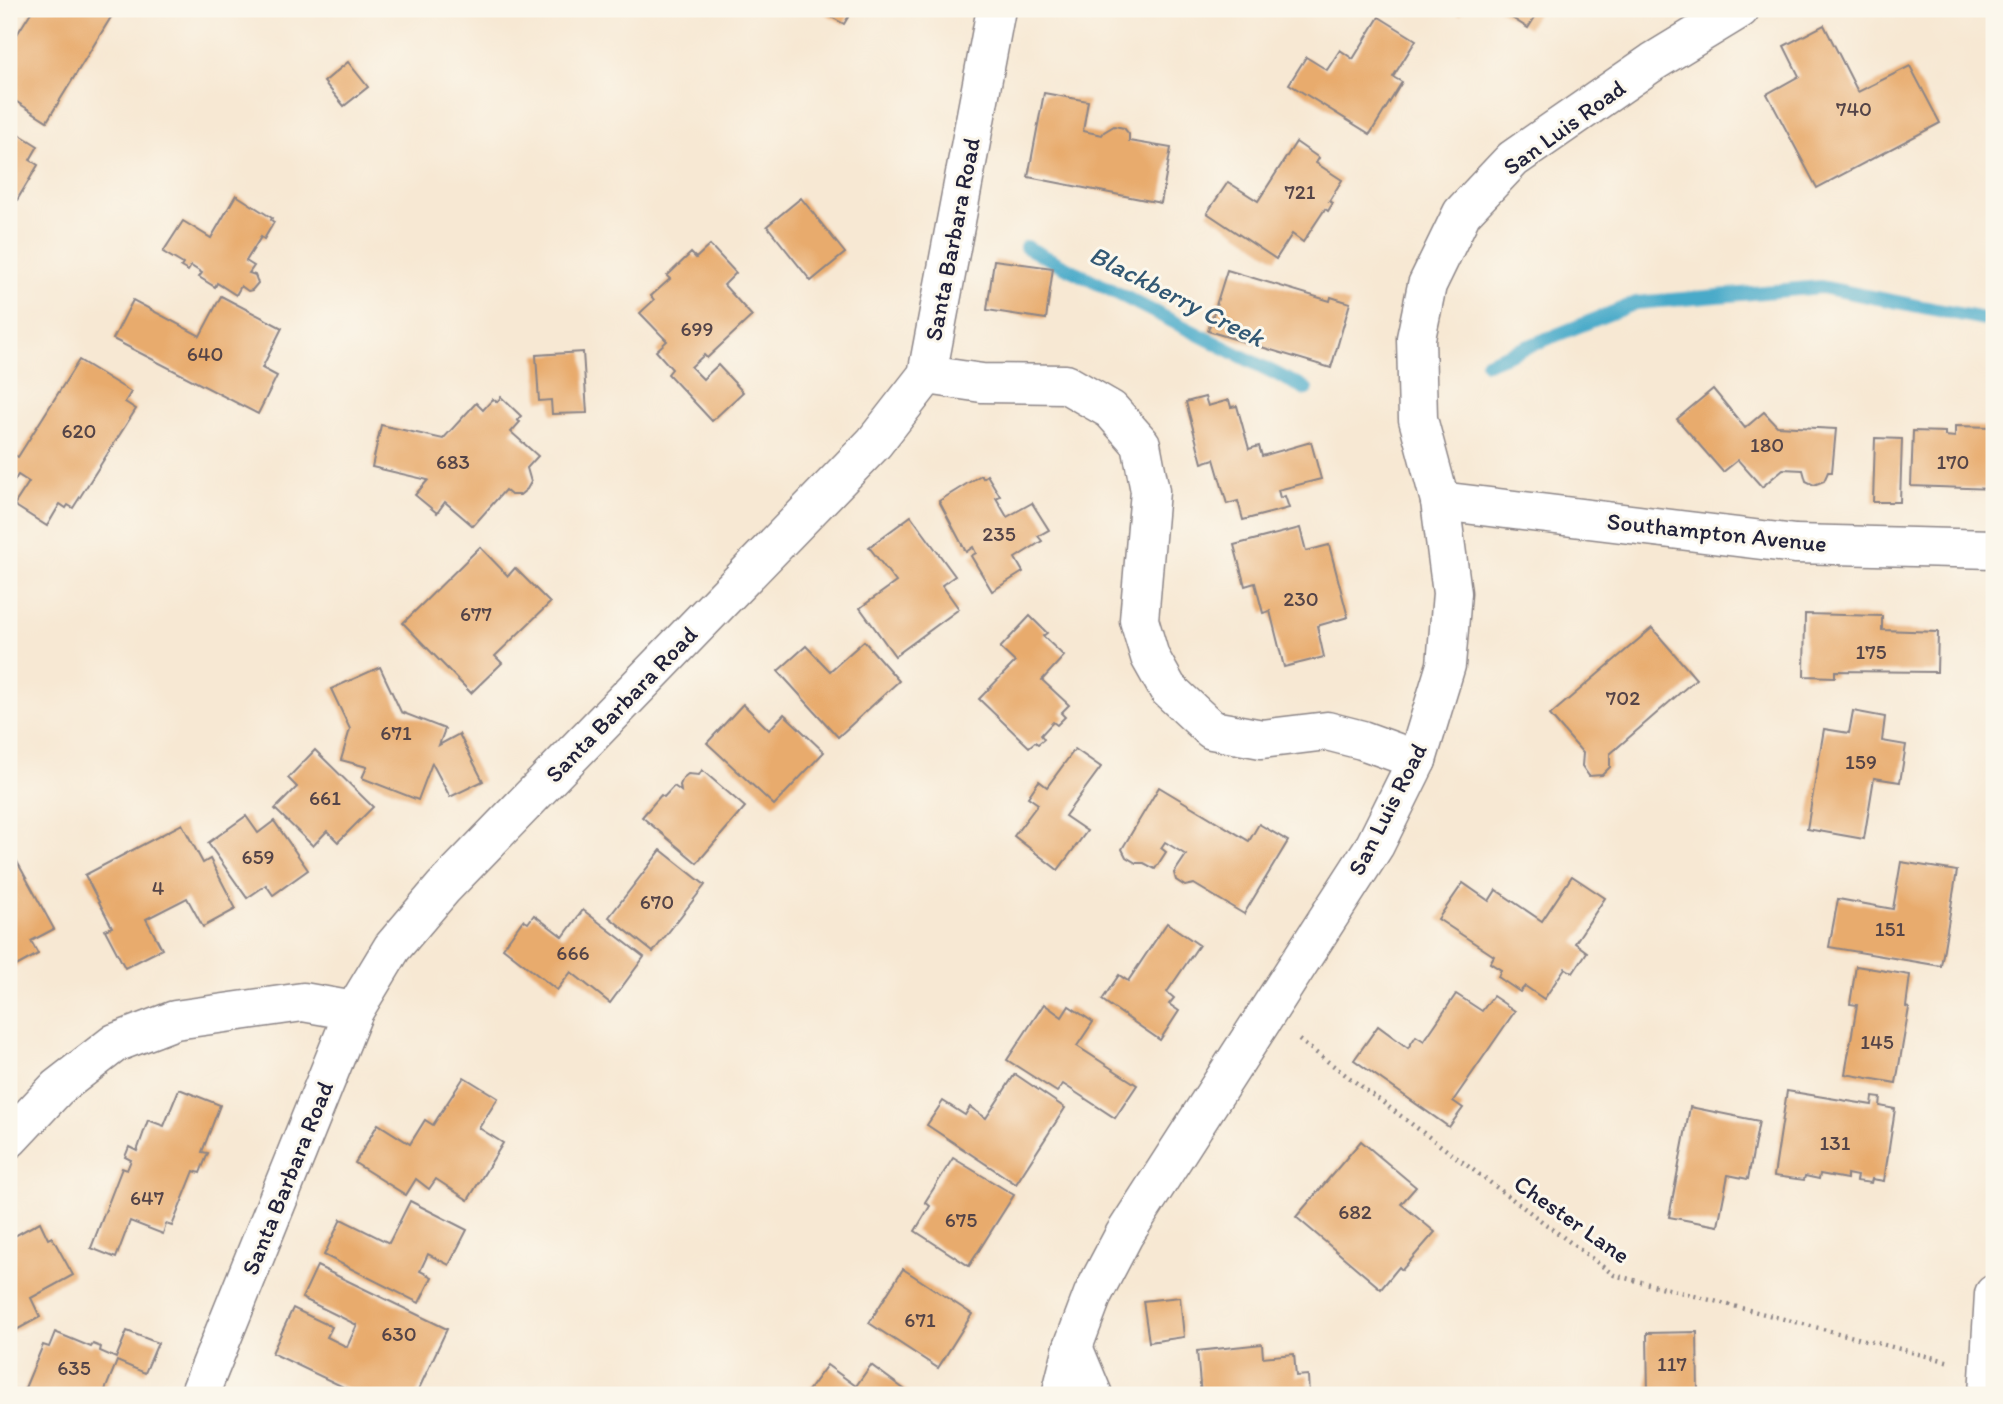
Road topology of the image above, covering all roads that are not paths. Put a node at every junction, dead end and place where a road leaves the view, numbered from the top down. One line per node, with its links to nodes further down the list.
1 (996, 9): 3 (street, Santa Barbara Road)
2 (1728, 12): 4 (street, San Luis Road)
3 (927, 375): 6 (street); 7 (street, Santa Barbara Road)
4 (1440, 501): 5 (street, Southampton Avenue); 6 (street, San Luis Road)
5 (1994, 549)
6 (1417, 761): 10 (street, San Luis Road)
7 (354, 1011): 8 (street); 12 (street, Santa Barbara Road)
8 (9, 1139)
9 (1994, 1294): 11 (street)
10 (1073, 1347): 13 (street, San Luis Road); 14 (street)
11 (1988, 1383)
12 (199, 1395)
13 (1061, 1395)
14 (1093, 1395)

